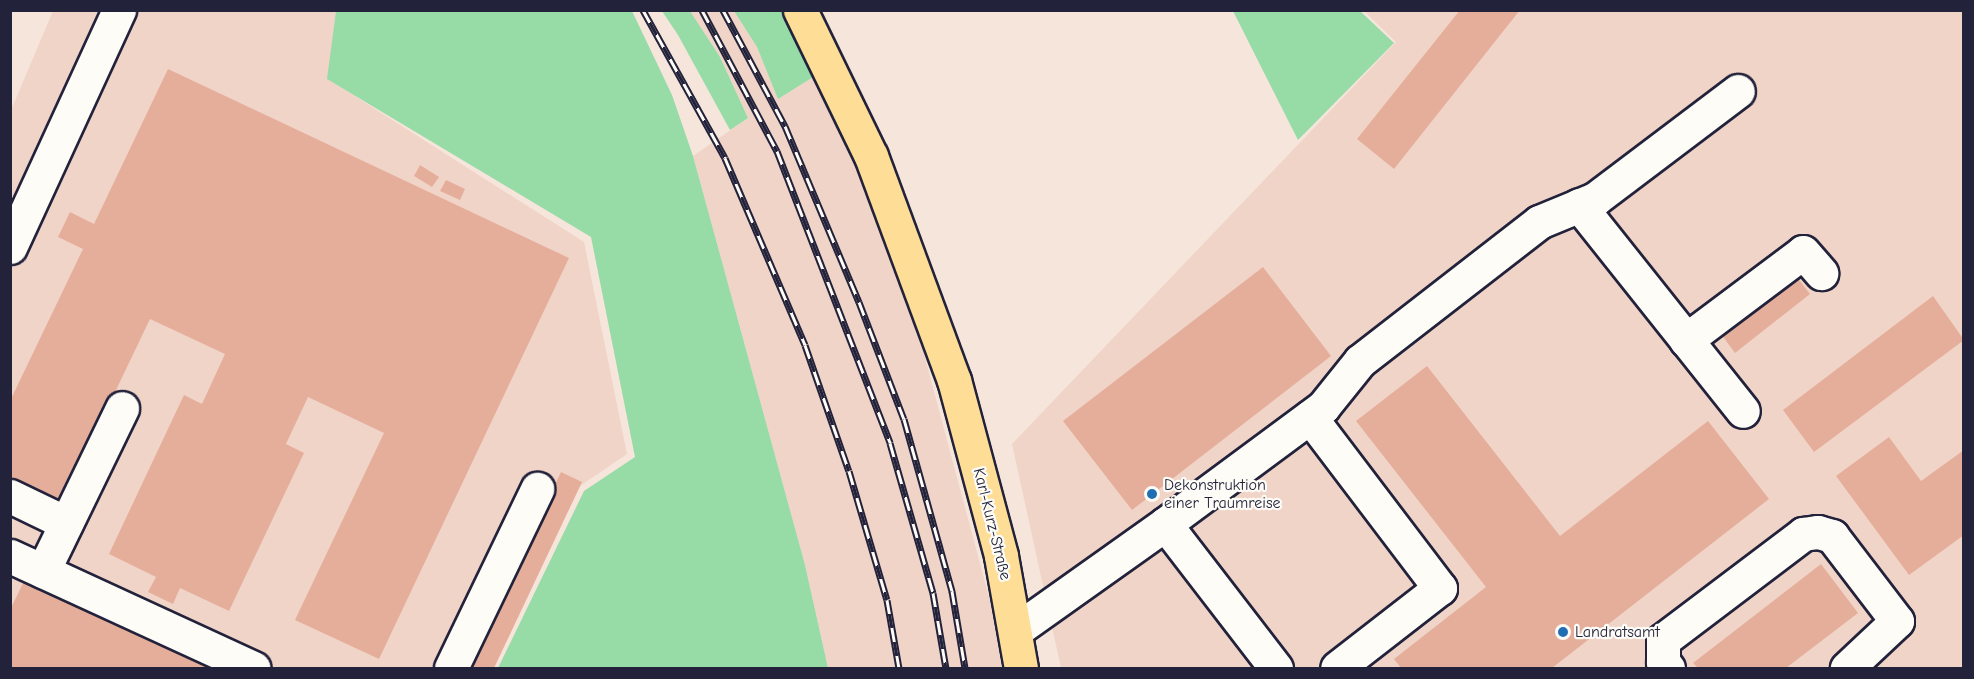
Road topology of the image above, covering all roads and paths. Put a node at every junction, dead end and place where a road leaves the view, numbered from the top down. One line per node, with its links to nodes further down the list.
1 (119, 10): 5 (lane)
2 (800, 10): 17 (main road, Karl-Kurz-Straße)
3 (1738, 91): 4 (lane)
4 (1579, 205): 7 (lane); 10 (lane)
5 (10, 247)
6 (1821, 273): 7 (lane)
7 (1686, 339): 9 (lane)
8 (122, 408): 13 (lane)
9 (1743, 411)
10 (1310, 417): 14 (lane); 22 (lane)
11 (537, 489): 19 (lane)
12 (10, 496): 13 (lane)
13 (66, 523): 16 (lane)
14 (1165, 525): 17 (lane); 21 (lane)
15 (10, 556): 16 (lane)
16 (43, 571): 18 (lane)
17 (1016, 630): 20 (main road, Karl-Kurz-Straße)
18 (254, 669)
19 (451, 669)
20 (1021, 669)
21 (1276, 669)
22 (1337, 669)
23 (1668, 669): 24 (lane)
24 (1847, 669)

